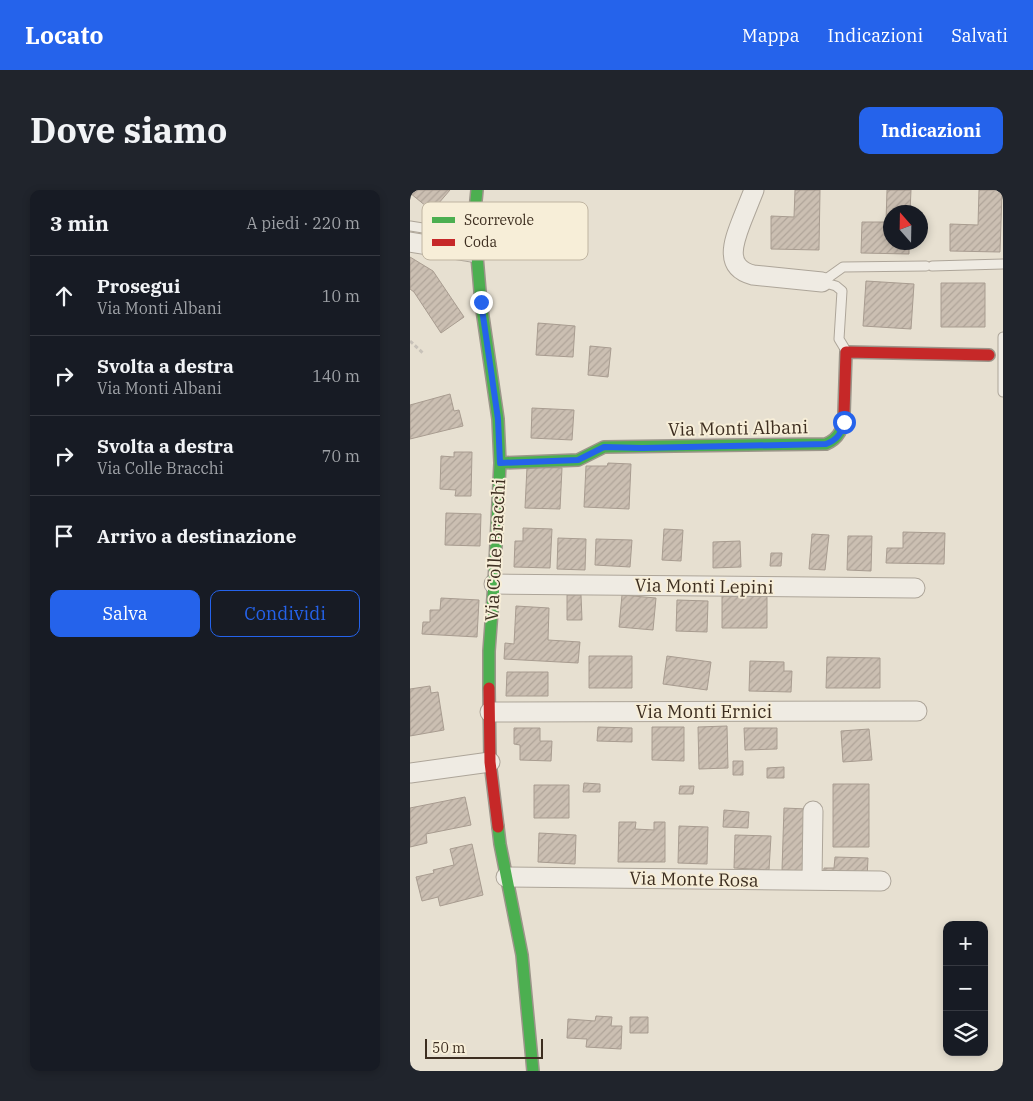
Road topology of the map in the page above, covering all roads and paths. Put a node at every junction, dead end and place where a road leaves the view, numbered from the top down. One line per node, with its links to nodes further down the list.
1 (754, 190): 4 (street)
2 (477, 260): 11 (street, Via Colle Bracchi)
3 (1003, 264): 4 (lane)
4 (822, 282): 7 (lane)
5 (1003, 337): 10 (lane)
6 (410, 341): 8 (path)
7 (846, 352): 9 (street); 11 (street, Via Monti Albani)
8 (424, 354)
9 (989, 355)
10 (1003, 392)
11 (500, 463): 12 (street, Via Colle Bracchi)
12 (494, 584): 13 (street, Via Monti Lepini); 15 (street, Via Colle Bracchi)
13 (915, 588)
14 (917, 711): 15 (street, Via Monti Ernici)
15 (490, 712): 16 (street, Via Colle Bracchi)
16 (490, 762): 17 (street); 19 (street, Via Colle Bracchi)
17 (410, 773)
18 (813, 811): 20 (street)
19 (506, 877): 20 (street, Via Monte Rosa); 22 (street, Via Colle Bracchi)
20 (812, 880): 21 (street, Via Monte Rosa)
21 (881, 882)
22 (534, 1071)

